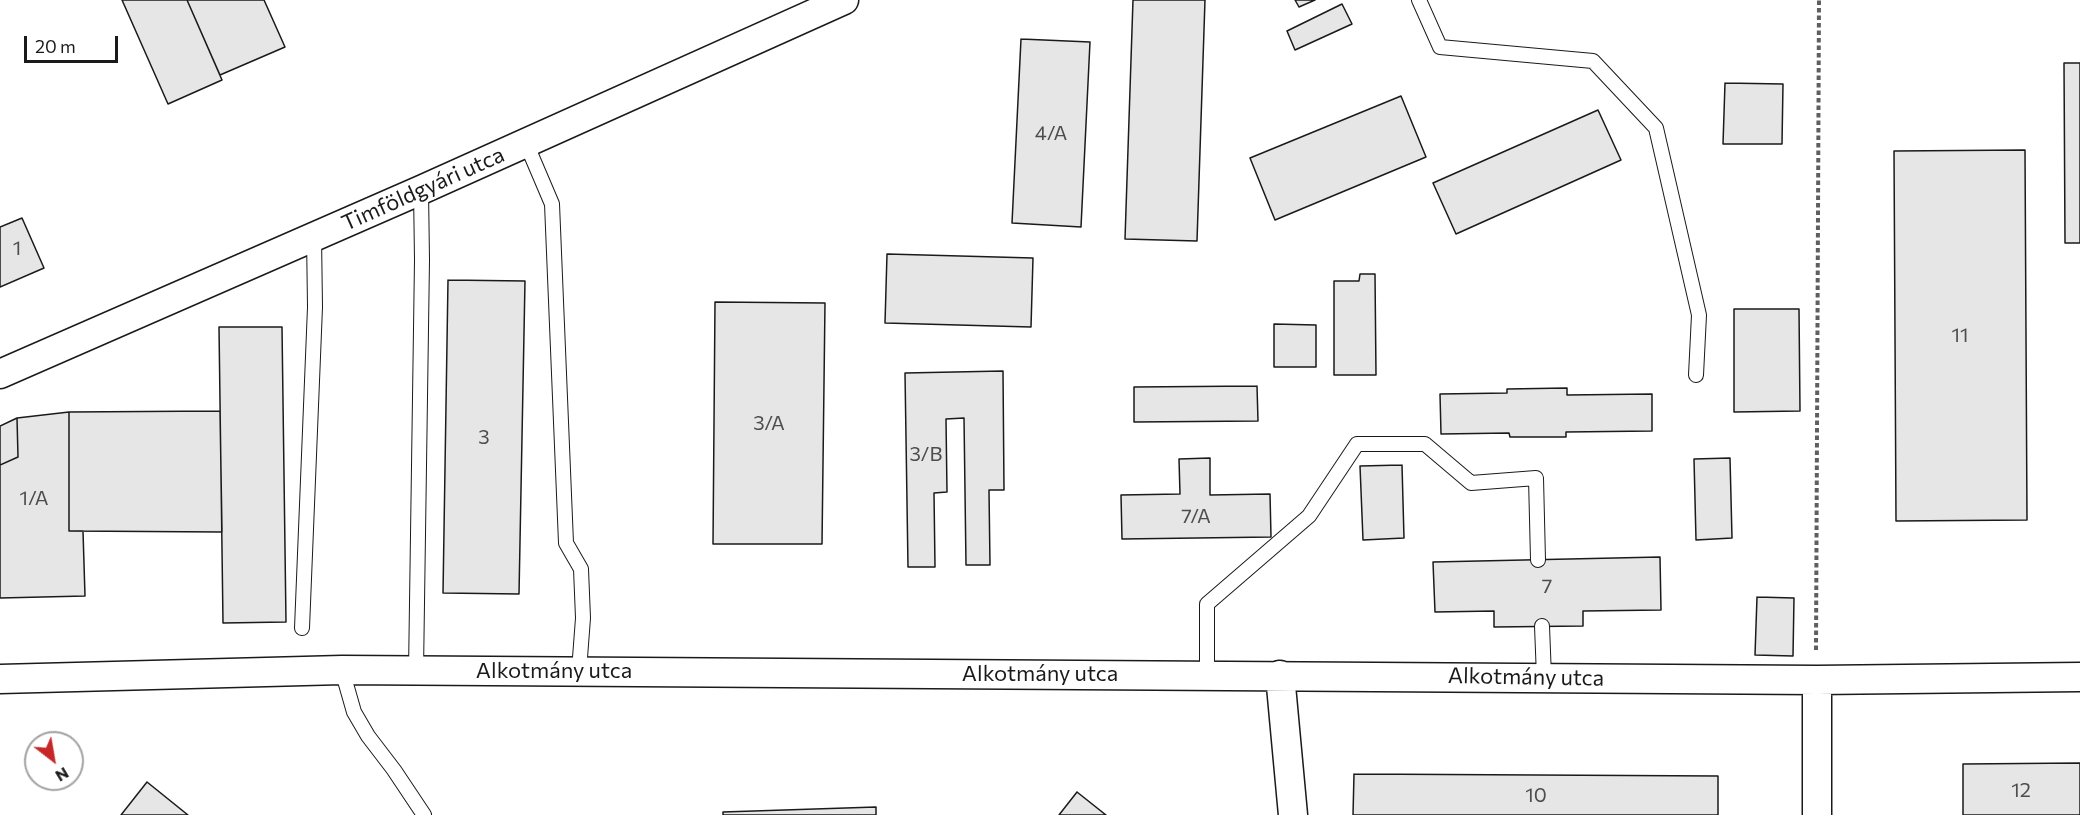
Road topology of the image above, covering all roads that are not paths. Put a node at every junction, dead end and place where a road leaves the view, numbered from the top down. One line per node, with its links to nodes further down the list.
1 (844, 0): 3 (street, Timföldgyári utca)
2 (1419, 0): 7 (lane)
3 (525, 143): 4 (street, Timföldgyári utca); 13 (lane)
4 (421, 190): 5 (street, Timföldgyári utca); 12 (lane)
5 (314, 236): 6 (street, Timföldgyári utca); 10 (lane)
6 (0, 374)
7 (1696, 375)
8 (1538, 560): 14 (lane)
9 (1542, 626): 16 (lane)
10 (302, 628)
11 (342, 670): 12 (street, Alkotmány utca); 18 (street, Alkotmány utca); 20 (lane)
12 (416, 671): 13 (street, Alkotmány utca)
13 (579, 671): 14 (street, Alkotmány utca)
14 (1207, 674): 15 (street, Alkotmány utca)
15 (1281, 675): 16 (street, Alkotmány utca); 21 (street)
16 (1544, 677): 19 (street, Alkotmány utca)
17 (2080, 677): 19 (street, Alkotmány utca)
18 (0, 679)
19 (1817, 680): 22 (street)
20 (424, 815)
21 (1293, 815)
22 (1817, 815)

